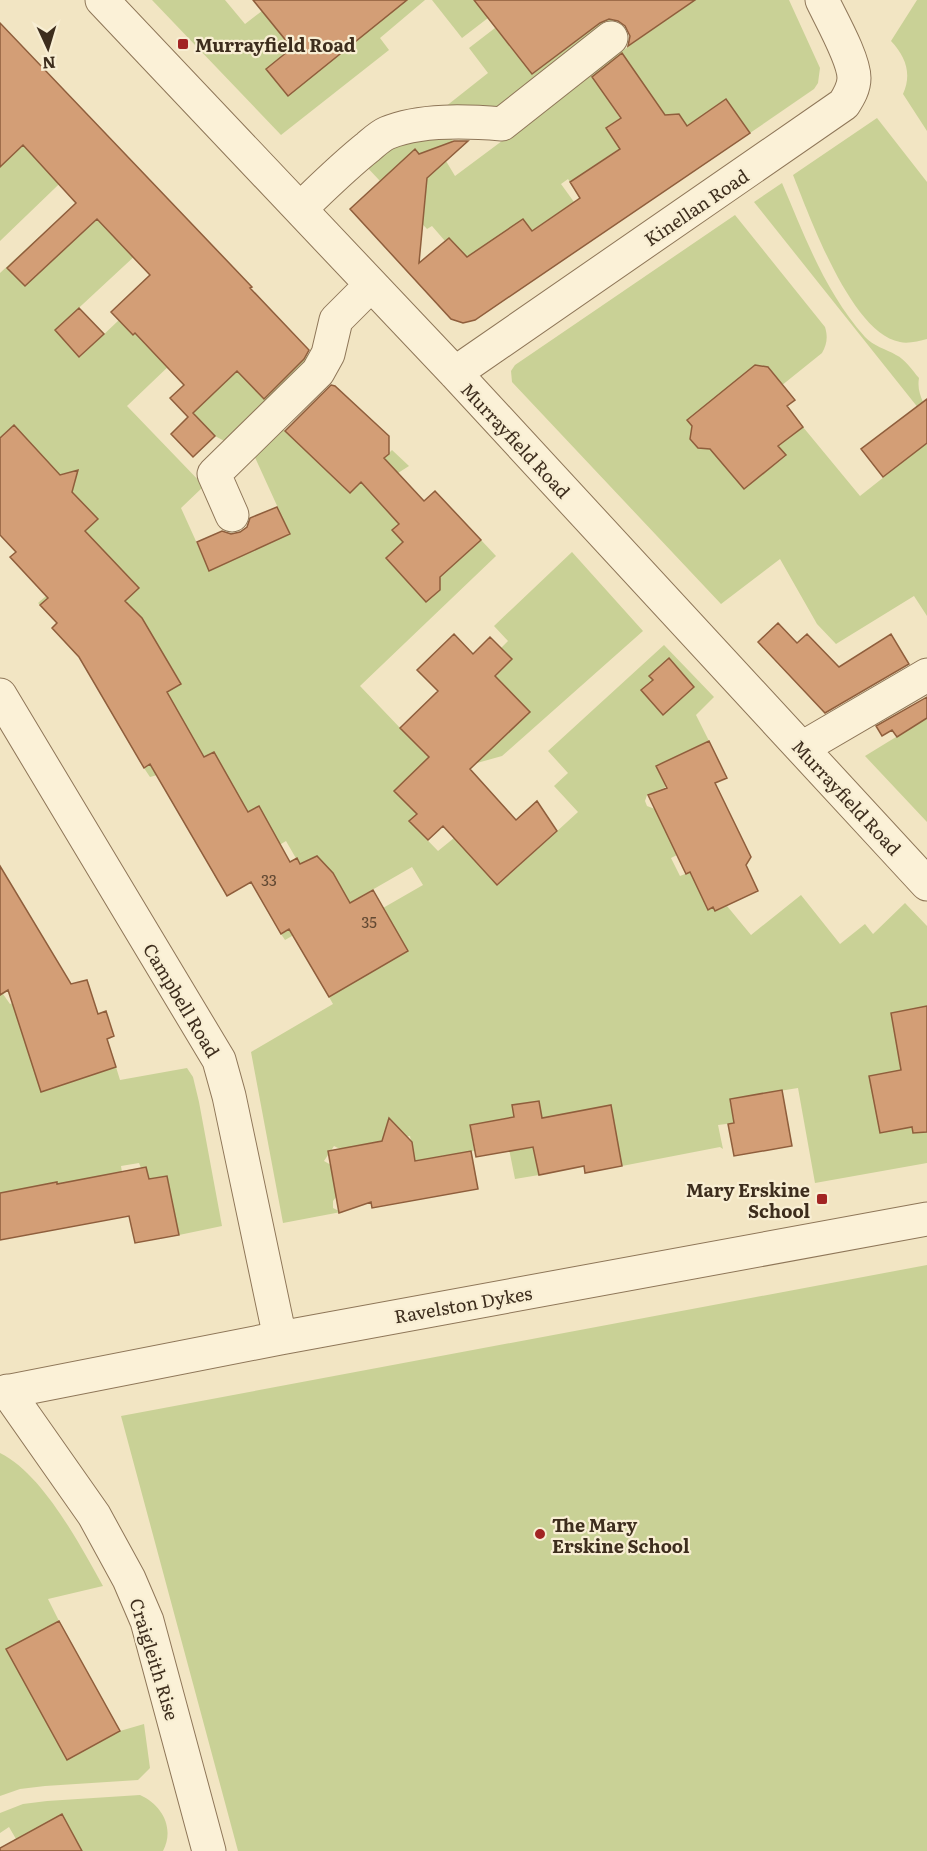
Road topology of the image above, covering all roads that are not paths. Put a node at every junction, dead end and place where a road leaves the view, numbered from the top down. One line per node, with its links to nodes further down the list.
1 (102, 0): 4 (street, Murrayfield Road)
2 (822, 0): 6 (street, Kinellan Road)
3 (611, 38): 4 (street)
4 (300, 209): 5 (street, Murrayfield Road)
5 (371, 285): 6 (street, Murrayfield Road); 7 (street)
6 (455, 373): 10 (street, Murrayfield Road)
7 (232, 515)
8 (927, 675): 10 (street)
9 (0, 695): 13 (street, Campbell Road)
10 (802, 748): 11 (street, Murrayfield Road)
11 (927, 884)
12 (927, 1219): 13 (street, Ravelston Dykes)
13 (280, 1338): 14 (street, Ravelston Dykes)
14 (4, 1392): 15 (street, Craigleith Rise)
15 (209, 1851)

